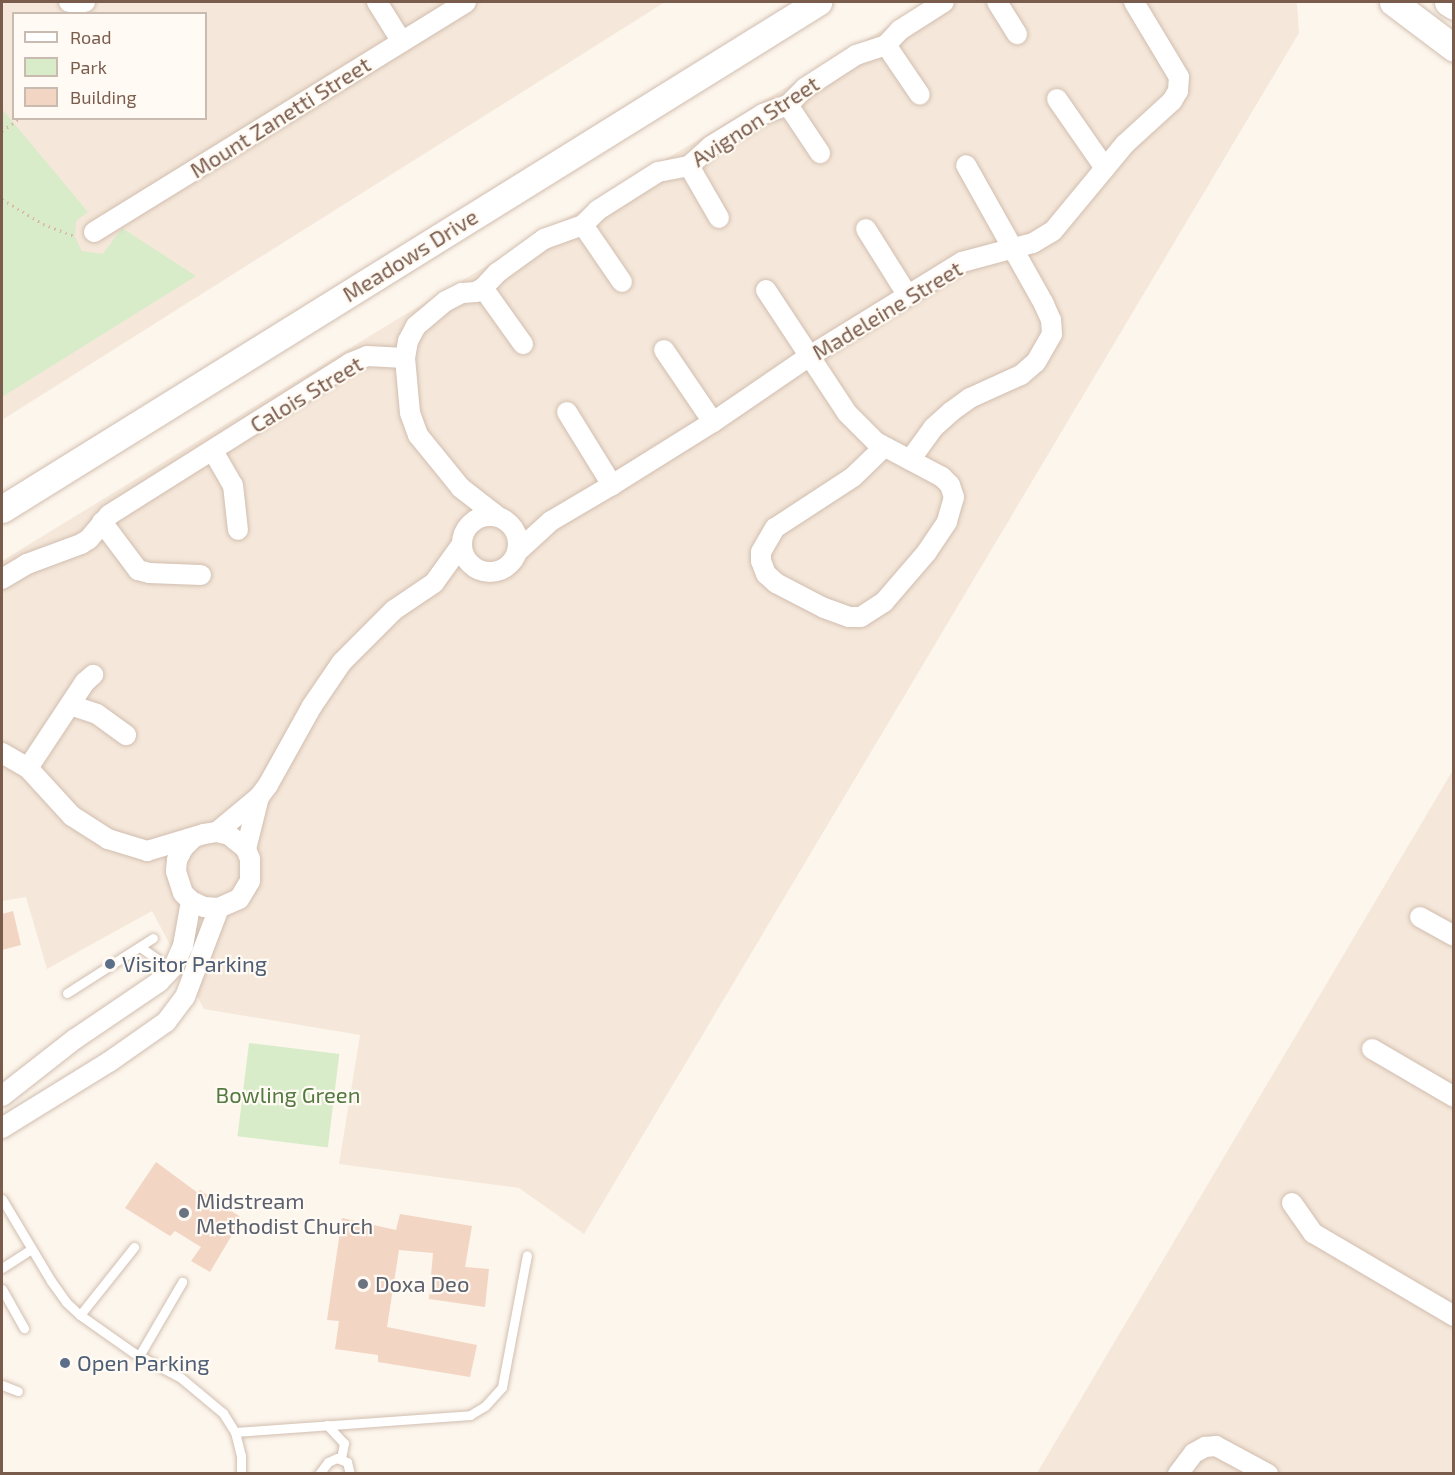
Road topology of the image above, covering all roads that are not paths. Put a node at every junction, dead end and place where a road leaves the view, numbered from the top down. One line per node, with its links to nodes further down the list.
1 (69, 2): 2 (street)
2 (85, 2)
3 (377, 2): 13 (street)
4 (466, 2): 13 (street, Mount Zanetti Street)
5 (818, 2): 43 (street, Meadows Drive)
6 (945, 2): 14 (street, Avignon Street)
7 (997, 2): 12 (street)
8 (1134, 2): 22 (street, Madeleine Street)
9 (1393, 2): 15 (street)
10 (1448, 2): 11 (street)
11 (1454, 6)
12 (1017, 34)
13 (402, 42): 26 (street, Mount Zanetti Street)
14 (886, 45): 16 (street); 18 (street, Avignon Street)
15 (1454, 48)
16 (920, 95)
17 (1057, 99): 22 (street)
18 (788, 105): 19 (street); 21 (street, Avignon Street)
19 (820, 153)
20 (966, 165): 27 (street)
21 (688, 166): 23 (street); 24 (street, Avignon Street)
22 (1105, 168): 27 (street, Madeleine Street)
23 (719, 218)
24 (583, 225): 28 (street); 29 (street, Avignon Street)
25 (866, 229): 31 (street)
26 (94, 232)
27 (1013, 250): 31 (street, Madeleine Street); 40 (street)
28 (622, 282)
29 (483, 288): 32 (street); 35 (street, Avignon Street)
30 (766, 290): 34 (street)
31 (908, 296): 34 (street, Madeleine Street)
32 (523, 344)
33 (664, 350): 37 (street)
34 (808, 357): 37 (street, Madeleine Street); 38 (street)
35 (405, 358): 39 (street, Calois Street); 42 (street, Avignon Street)
36 (567, 412): 41 (street)
37 (713, 422): 41 (street, Madeleine Street)
38 (884, 447): 40 (street); 40 (street)
39 (213, 451): 46 (street, Calois Street); 47 (street)
40 (910, 460)
41 (612, 485): 45 (street, Madeleine Street)
42 (461, 488): 44 (street, Avignon Street); 48 (street)
43 (2, 509)
44 (501, 518): 45 (street, Madeleine Street); 48 (street, Madeleine Street); 49 (street)
45 (550, 521): 49 (street, Madeleine Street)
46 (102, 522): 51 (street); 52 (street, Calois Street)
47 (238, 530)
48 (464, 537): 50 (street); 53 (street, Madeleine Street)
49 (517, 552): 50 (street, Madeleine Street)
50 (481, 571): 53 (street, Madeleine Street)
51 (201, 575)
52 (2, 579)
53 (434, 583): 59 (street, Madeleine Street)
54 (93, 675): 55 (street)
55 (70, 705): 56 (street); 58 (street)
56 (126, 735)
57 (2, 753): 58 (street)
58 (28, 768): 63 (street)
59 (259, 797): 60 (street, Madeleine Street); 62 (street, Madeleine Street)
60 (217, 832): 61 (street, Madeleine Street); 62 (street)
61 (192, 839): 63 (street, Madeleine Street); 64 (street)
62 (246, 849): 66 (street, Madeleine Street)
63 (147, 851): 64 (street)
64 (178, 883): 65 (street)
65 (191, 901): 66 (street); 71 (street)
66 (219, 908): 76 (street)
67 (1420, 917): 68 (street)
68 (1451, 928)
69 (153, 938): 70 (lane)
70 (140, 947): 71 (lane); 72 (lane)
71 (168, 972): 74 (street)
72 (67, 993)
73 (1372, 1049): 75 (street)
74 (2, 1096)
75 (1454, 1097)
76 (2, 1128)
77 (2, 1199): 80 (lane)
78 (1292, 1203): 86 (street)
79 (134, 1247): 85 (lane)
80 (31, 1249): 82 (lane); 85 (lane)
81 (527, 1255): 91 (lane)
82 (2, 1268)
83 (182, 1282): 88 (lane)
84 (2, 1289): 87 (lane)
85 (80, 1316): 88 (lane)
86 (1454, 1316)
87 (24, 1328)
88 (140, 1356): 92 (lane)
89 (2, 1385): 90 (lane)
90 (18, 1391)
91 (327, 1425): 92 (lane); 93 (lane)
92 (236, 1432): 95 (lane)
93 (341, 1459): 94 (lane); 96 (lane)
94 (350, 1472): 97 (lane)
95 (241, 1473)
96 (320, 1473)
97 (362, 1473)
98 (1178, 1473): 99 (street)
99 (1268, 1473)

